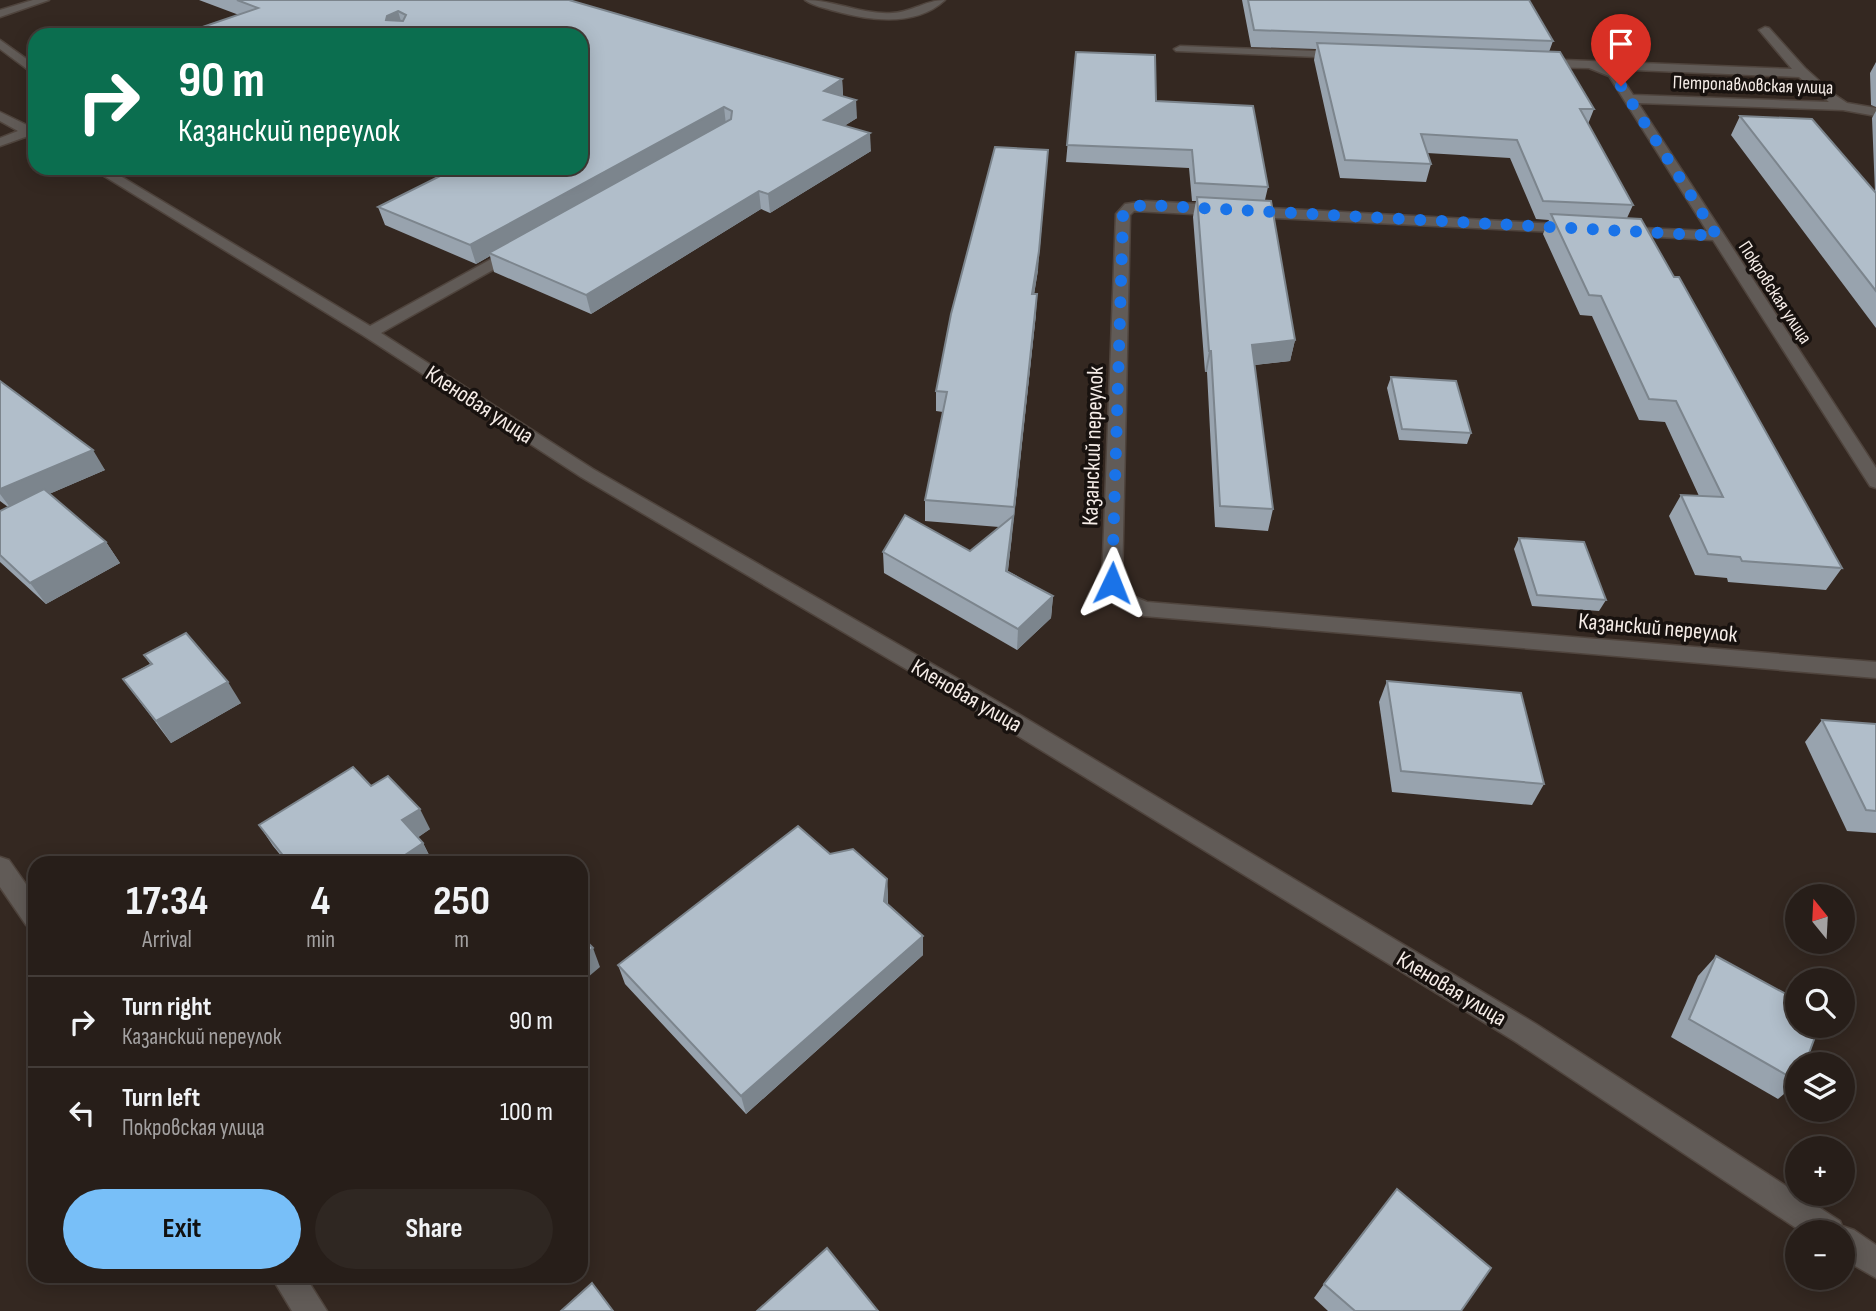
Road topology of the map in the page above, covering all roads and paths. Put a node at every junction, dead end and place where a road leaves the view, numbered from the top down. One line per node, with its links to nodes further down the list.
1 (44, 0): 4 (street)
2 (810, 0): 3 (street)
3 (940, 0)
4 (0, 14)
5 (1765, 30): 12 (street)
6 (0, 43): 10 (street)
7 (1180, 49): 8 (street)
8 (1357, 56)
9 (1520, 62): 11 (street)
10 (28, 65)
11 (1588, 65): 12 (street); 13 (street, Покровская улица)
12 (1800, 73): 14 (street)
13 (1629, 99): 14 (street, Петропавловская улица); 21 (street, Покровская улица)
14 (1843, 106): 15 (street, Петропавловская улица)
15 (1876, 112)
16 (0, 116): 17 (street)
17 (28, 131)
18 (28, 134): 19 (street)
19 (0, 142)
20 (110, 175): 23 (street, Кленовая улица)
21 (1717, 236): 24 (street, Покровская улица); 25 (street, Казанский переулок)
22 (535, 240): 23 (street)
23 (370, 333): 28 (street, Кленовая улица)
24 (1876, 482)
25 (1876, 670)
26 (0, 867): 27 (street)
27 (28, 907)
28 (1811, 1220)
29 (1855, 1249): 30 (street)
30 (1876, 1263)
31 (291, 1283): 32 (street)
32 (311, 1311)

